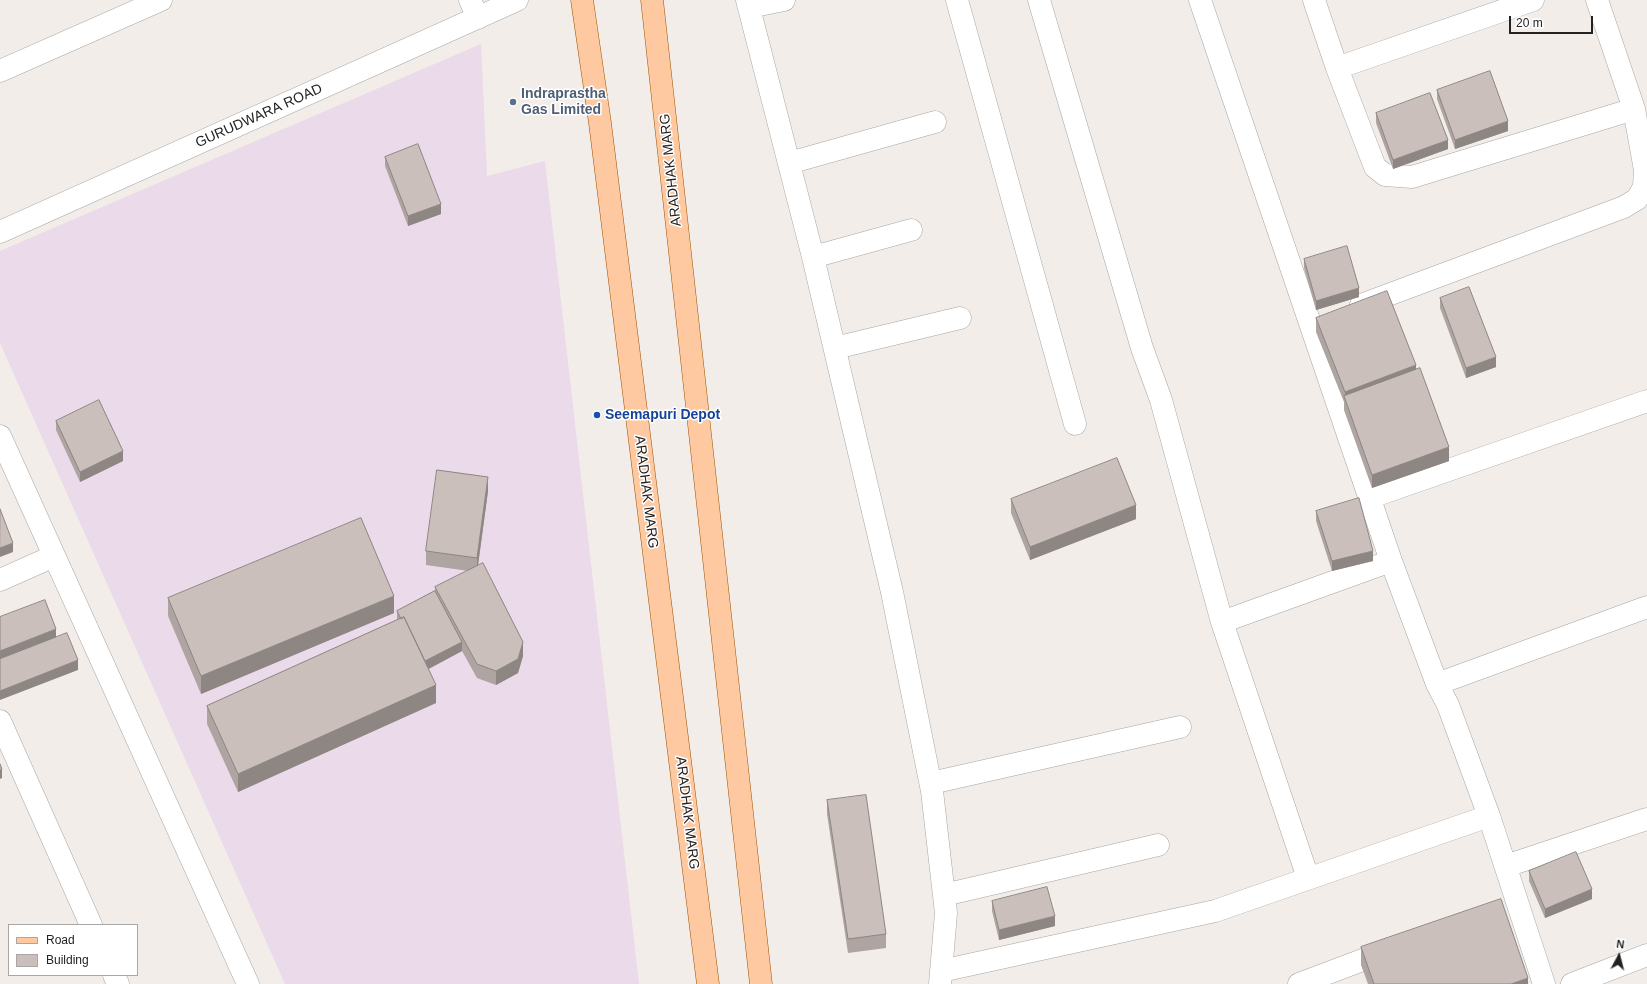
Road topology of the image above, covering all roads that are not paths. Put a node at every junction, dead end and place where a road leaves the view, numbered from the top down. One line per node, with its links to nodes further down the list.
1 (161, 0): 15 (street)
2 (517, 0): 13 (street, GURUDWARA ROAD)
3 (582, 0): 51 (main road, ARADHAK MARG)
4 (652, 0): 52 (main road, ARADHAK MARG)
5 (784, 0): 12 (street)
6 (957, 0): 26 (street)
7 (1039, 0): 33 (street)
8 (1200, 0): 23 (street)
9 (1314, 0): 14 (street)
10 (1533, 0): 14 (street)
11 (1598, 0): 16 (street)
12 (748, 4): 18 (street)
13 (474, 9): 20 (street, GURUDWARA ROAD)
14 (1337, 68): 16 (street)
15 (0, 71)
16 (1634, 109): 23 (street)
17 (935, 122): 18 (street)
18 (789, 163): 21 (street)
19 (911, 230): 21 (street)
20 (0, 232)
21 (813, 257): 24 (street)
22 (960, 318): 24 (street)
23 (1309, 324): 28 (street)
24 (834, 348): 37 (street)
25 (1647, 401): 28 (street)
26 (1075, 424)
27 (0, 436): 29 (street)
28 (1371, 497): 30 (street)
29 (54, 556): 31 (street); 50 (street)
30 (1391, 562): 33 (street); 34 (street)
31 (0, 580)
32 (1647, 607): 34 (street)
33 (1222, 622): 42 (street)
34 (1437, 684): 38 (street)
35 (0, 721): 46 (street)
36 (1180, 727): 37 (street)
37 (931, 783): 43 (street)
38 (1489, 816): 41 (street); 42 (street)
39 (1647, 819): 41 (street)
40 (1158, 845): 43 (street)
41 (1506, 866): 44 (street)
42 (1308, 878): 49 (street)
43 (944, 895): 49 (street)
44 (1517, 902): 45 (street); 54 (street)
45 (1496, 910)
46 (91, 924)
47 (1408, 943): 53 (street)
48 (1647, 954): 55 (street)
49 (941, 978)
50 (248, 984)
51 (708, 984)
52 (761, 984)
53 (1300, 984)
54 (1544, 984)
55 (1572, 984)

